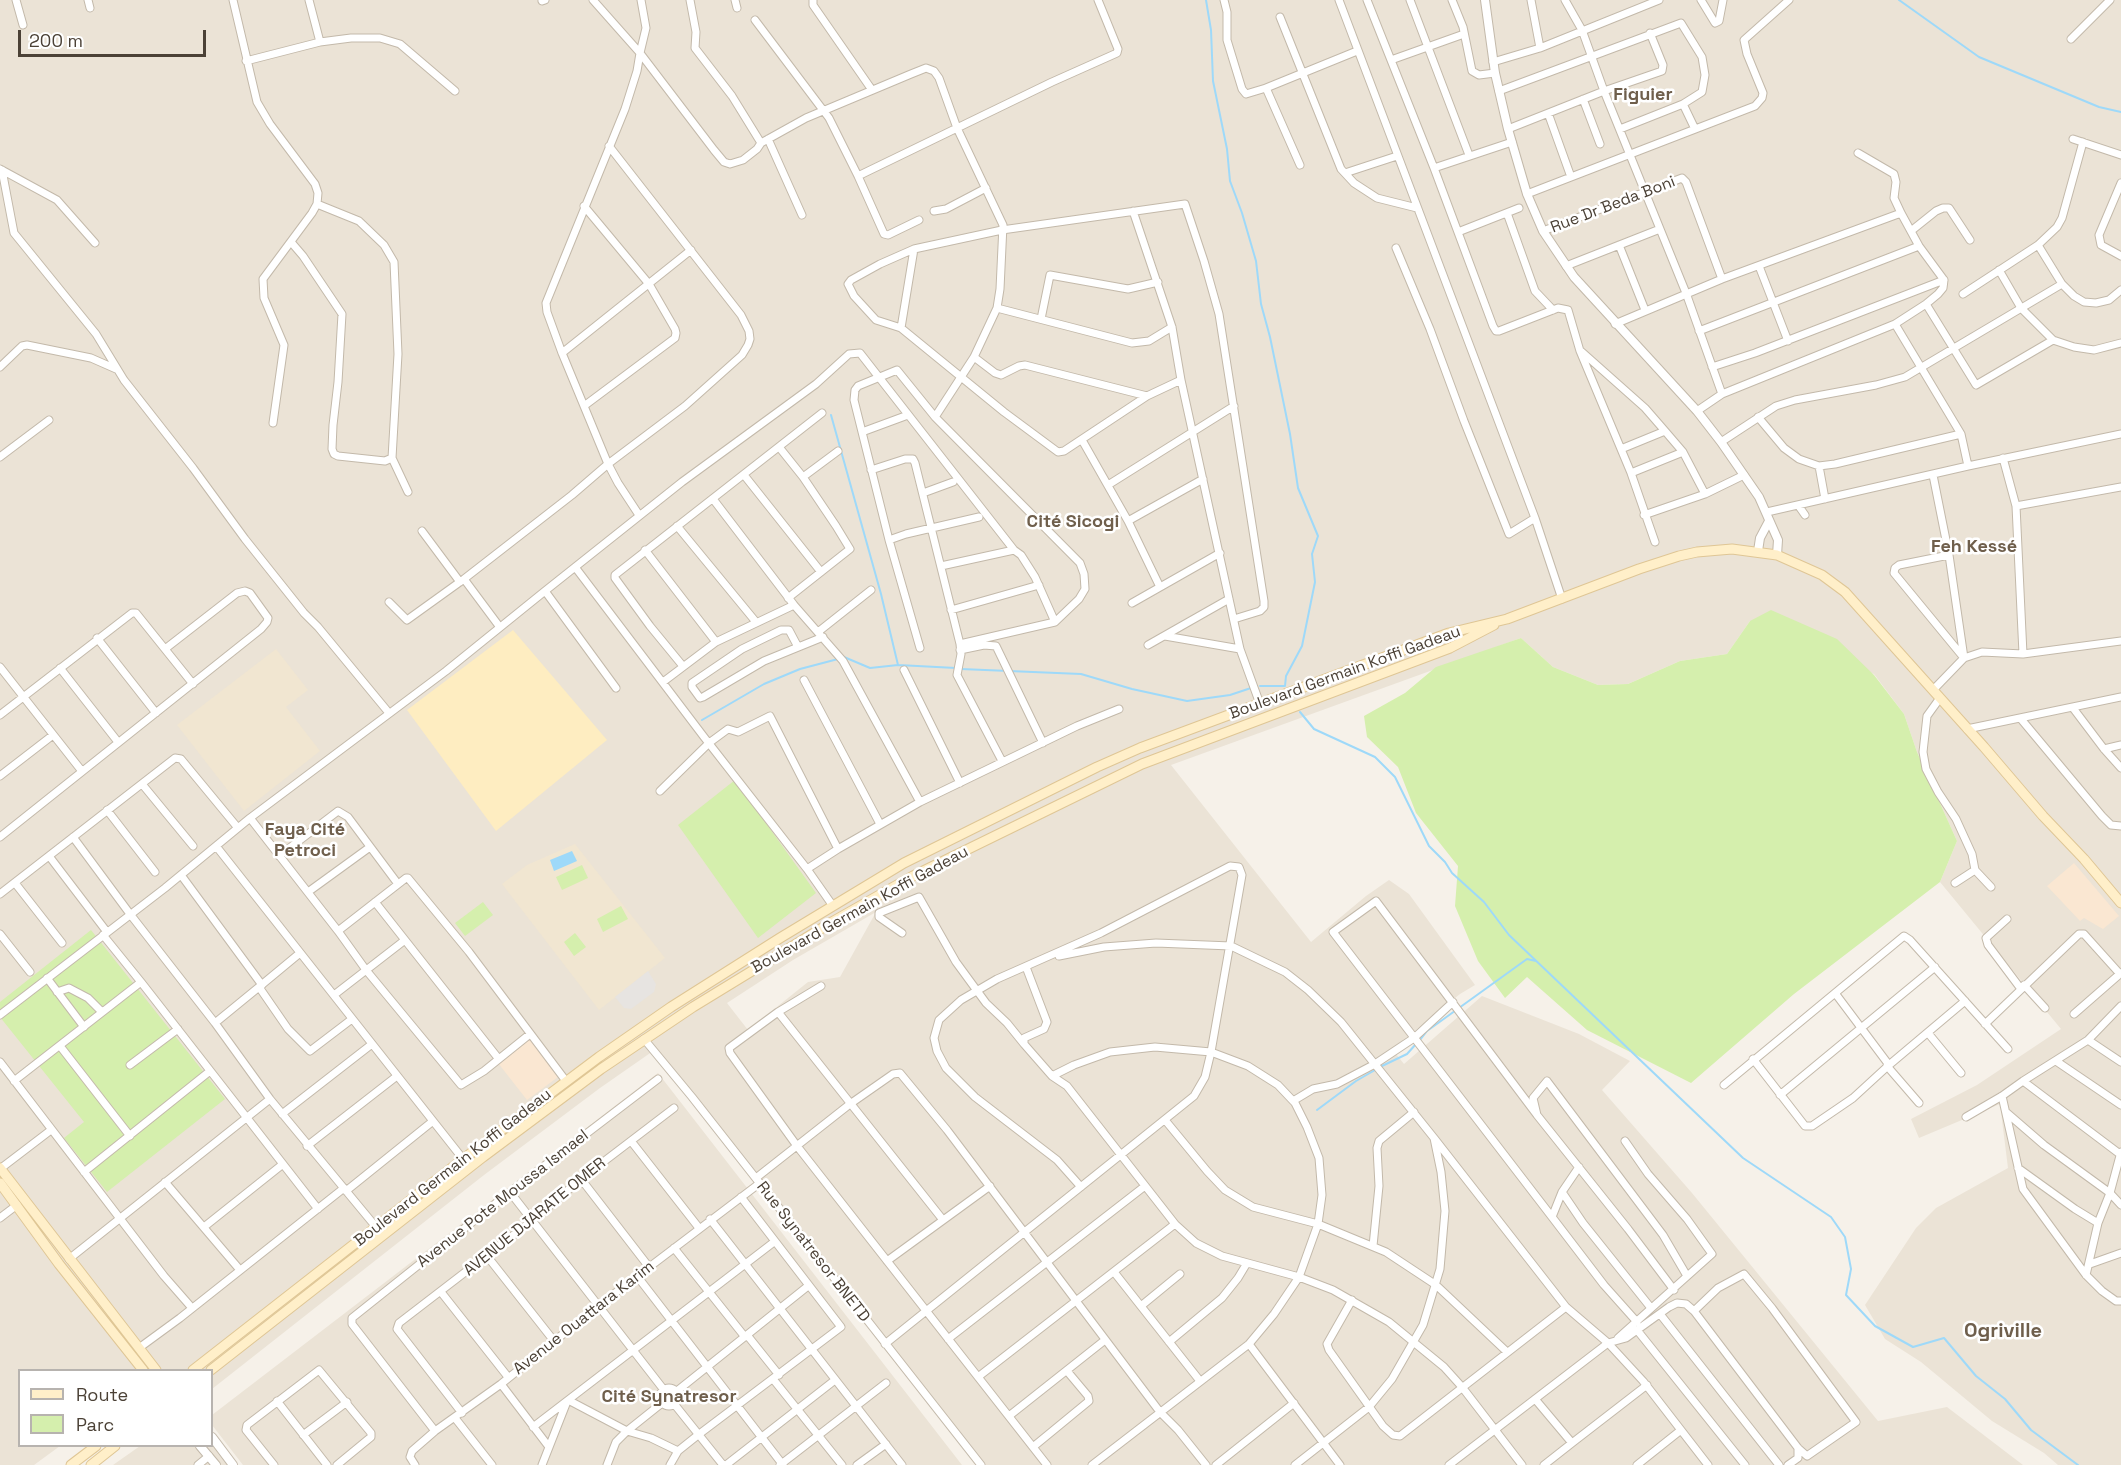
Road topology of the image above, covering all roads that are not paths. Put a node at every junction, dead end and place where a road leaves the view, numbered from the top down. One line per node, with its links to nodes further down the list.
1 (16, 0): 28 (street)
2 (88, 0): 24 (street)
3 (233, 0): 40 (street)
4 (309, 0): 33 (street)
5 (592, 0): 37 (street)
6 (641, 0): 37 (street)
7 (690, 0): 58 (street)
8 (735, 0): 25 (street)
9 (813, 0): 45 (street)
10 (1098, 0): 53 (street)
11 (1224, 0): 44 (street)
12 (1339, 0): 36 (street)
13 (1367, 0): 39 (street)
14 (1410, 0): 34 (street)
15 (1452, 0): 31 (street)
16 (1485, 0): 41 (street)
17 (1531, 0): 35 (street)
18 (1565, 0): 29 (street)
19 (1659, 0): 29 (street)
20 (1701, 0): 21 (street)
21 (1723, 0)
22 (1789, 0): 56 (street)
23 (2110, 0): 32 (street)
24 (90, 8)
25 (737, 8)
26 (1280, 17): 43 (street)
27 (755, 20): 51 (street)
28 (23, 25)
29 (1582, 30): 35 (street); 38 (street)
30 (1650, 33): 38 (street); 48 (street); 50 (street)
31 (1464, 34): 34 (street); 42 (street)
32 (2071, 39)
33 (320, 42): 40 (street); 46 (street)
34 (1428, 46): 39 (street); 64 (street)
35 (1540, 48): 41 (street)
36 (1357, 51): 43 (street); 67 (street)
37 (640, 53): 58 (street); 62 (street)
38 (1592, 56): 47 (street); 48 (street)
39 (1391, 60): 69 (street)
40 (246, 61): 78 (street)
41 (1493, 62): 42 (street)
42 (1495, 73): 47 (street)
43 (1303, 74): 44 (street); 71 (street)
44 (1266, 88): 68 (street)
45 (872, 90): 51 (street); 53 (street)
46 (455, 91)
47 (1499, 91): 54 (street)
48 (1604, 91): 49 (street); 55 (street)
49 (1583, 99): 52 (street); 61 (street)
50 (1683, 104): 55 (street); 56 (street)
51 (822, 111): 58 (street); 72 (street)
52 (1548, 113): 54 (street); 73 (street)
53 (957, 128): 72 (street); 75 (street)
54 (1508, 129): 59 (street)
55 (1620, 129): 65 (street)
56 (1695, 129): 65 (street)
57 (2073, 139): 60 (street)
58 (764, 141): 86 (street)
59 (1512, 142): 64 (street); 77 (street)
60 (2084, 142): 66 (street); 97 (street)
61 (1600, 144)
62 (609, 146): 79 (street); 101 (street)
63 (1858, 153): 85 (street)
64 (1469, 155): 69 (street)
65 (1630, 155): 73 (street); 76 (street)
66 (2121, 155)
67 (1397, 156): 71 (street); 80 (street)
68 (1300, 165)
69 (1434, 168): 92 (street)
70 (1, 170): 95 (street); 136 (street)
71 (1345, 173): 80 (street)
72 (858, 176): 87 (street)
73 (1571, 177): 77 (street)
74 (2121, 183): 102 (street)
75 (986, 188): 82 (street); 89 (street)
76 (1645, 191): 88 (street); 90 (street, Rue Dr Beda Boni); 106 (street, Rue Dr Beda Boni)
77 (1527, 194): 90 (street)
78 (317, 204): 94 (street); 163 (street)
79 (584, 206): 109 (street); 131 (street)
80 (1417, 208): 190 (street)
81 (1519, 208): 84 (street)
82 (934, 211)
83 (1134, 211): 89 (street); 108 (street); 143 (street)
84 (1507, 213): 92 (street); 118 (street)
85 (1901, 213): 91 (street); 104 (street)
86 (802, 215)
87 (919, 220)
88 (1660, 229): 96 (street); 112 (street)
89 (1002, 230): 100 (street); 116 (street)
90 (1543, 231): 103 (street)
91 (1911, 231): 93 (street); 98 (street)
92 (1458, 232): 118 (street)
93 (1970, 240)
94 (291, 242): 150 (street); 163 (street)
95 (95, 243)
96 (1619, 245): 103 (street); 119 (street)
97 (2038, 245): 105 (street); 110 (street)
98 (1919, 246): 107 (street); 114 (street)
99 (1396, 248): 190 (street)
100 (914, 249): 124 (street); 124 (street)
101 (691, 250): 109 (street); 165 (street)
102 (2121, 256)
103 (1566, 266): 121 (street)
104 (1759, 266): 106 (street); 114 (street)
105 (1999, 270): 113 (street); 117 (street)
106 (1722, 279): 112 (street)
107 (1944, 280): 115 (street); 127 (street)
108 (1158, 282): 120 (street); 123 (street)
109 (649, 284): 131 (street); 142 (street)
110 (2062, 284): 111 (street); 117 (street)
111 (2121, 291)
112 (1686, 293): 119 (street); 125 (street)
113 (1963, 294)
114 (1774, 302): 125 (street); 127 (street)
115 (1926, 304): 122 (street); 129 (street)
116 (996, 308): 120 (street); 132 (street)
117 (2021, 308): 126 (street); 129 (street)
118 (1553, 310): 130 (street)
119 (1645, 310): 121 (street)
120 (1041, 319): 123 (street)
121 (1615, 324): 144 (street)
122 (1895, 324): 135 (street); 140 (street)
123 (1172, 327): 139 (street)
124 (901, 328): 138 (street)
125 (1699, 331): 134 (street)
126 (2053, 339): 128 (street); 129 (street)
127 (1788, 340): 134 (street)
128 (2121, 344)
129 (1954, 350): 135 (street)
130 (1580, 351): 152 (street); 159 (street)
131 (562, 353): 142 (street)
132 (974, 357): 138 (street); 141 (street)
133 (0, 367): 136 (street)
134 (1712, 367): 140 (street)
135 (1922, 368): 148 (street); 154 (street)
136 (116, 369): 252 (street)
137 (879, 376): 146 (street); 147 (street); 153 (street); 185 (street)
138 (962, 377): 147 (street); 156 (street)
139 (1181, 381): 141 (street); 151 (street)
140 (1722, 394): 144 (street)
141 (1147, 396): 156 (street)
142 (584, 406): 165 (street)
143 (1234, 406): 151 (street); 218 (street)
144 (1697, 411): 157 (street)
145 (822, 413): 158 (street)
146 (908, 415): 153 (street); 198 (street)
147 (935, 417): 221 (street)
148 (1758, 417): 157 (street); 166 (street)
149 (49, 420): 162 (street)
150 (273, 423)
151 (1194, 431): 174 (street); 176 (street)
152 (1665, 431): 159 (street); 161 (street)
153 (862, 432): 168 (street)
154 (1961, 434): 166 (street); 167 (street)
155 (2121, 434): 164 (street)
156 (1082, 440): 176 (street)
157 (1721, 442): 171 (street)
158 (779, 447): 170 (street); 173 (street)
159 (1621, 449): 169 (street)
160 (838, 451): 173 (street)
161 (1683, 452): 169 (street); 180 (street)
162 (0, 457)
163 (392, 458): 178 (street)
164 (2003, 458): 167 (street); 184 (street)
165 (608, 464): 185 (street); 206 (street)
166 (1819, 466): 182 (street)
167 (1968, 466): 172 (street)
168 (871, 470): 179 (street); 195 (street)
169 (1631, 473): 186 (street)
170 (744, 475): 181 (street); 205 (street)
171 (1744, 475): 180 (street); 188 (street)
172 (1933, 475): 182 (street); 202 (street)
173 (803, 477): 205 (street)
174 (1203, 479): 191 (street); 200 (street)
175 (952, 482): 179 (street)
176 (1108, 485): 191 (street)
177 (2121, 487): 184 (street)
178 (408, 492)
179 (923, 493): 193 (street)
180 (1705, 494): 186 (street)
181 (713, 499): 192 (street); 211 (street)
182 (1823, 501): 183 (street)
183 (1798, 505): 187 (street); 188 (street)
184 (2016, 506): 234 (street)
185 (639, 514): 204 (street)
186 (1644, 515): 196 (street)
187 (1805, 515)
188 (1768, 516): 199 (street); 201 (street)
189 (979, 517): 193 (street)
190 (1535, 518): 213 (street)
191 (1128, 520): 208 (street)
192 (677, 526): 197 (street); 220 (street)
193 (932, 528): 195 (street); 203 (street)
194 (423, 531): 206 (street)
195 (889, 540): 230 (street)
196 (1654, 542)
197 (645, 550): 227 (street); 236 (street)
198 (1014, 550): 203 (street); 207 (street)
199 (1758, 551): 201 (main road); 213 (main road)
200 (1220, 553): 208 (street); 212 (street)
201 (1777, 555): 244 (main road)
202 (1949, 555): 235 (street); 235 (street)
203 (941, 566): 217 (street)
204 (575, 567): 210 (street); 241 (street)
205 (821, 572): 211 (street)
206 (462, 581): 214 (street); 222 (street)
207 (1039, 585): 217 (street); 221 (street)
208 (1160, 587): 215 (street)
209 (870, 590): 223 (street)
210 (545, 591): 222 (street); 243 (street)
211 (788, 598): 216 (street)
212 (1230, 599): 218 (street); 224 (street)
213 (1562, 599): 219 (main road)
214 (389, 602)
215 (1132, 603)
216 (794, 605): 220 (street); 223 (street)
217 (951, 610): 232 (street)
218 (1234, 619): 233 (street)
219 (1507, 619): 248 (main road, Boulevard Germain Koffi Gadeau); 338 (main road, Boulevard Germain Koffi Gadeau)
220 (756, 622): 227 (street)
221 (1055, 622): 232 (street)
222 (500, 626): 252 (street)
223 (820, 634): 229 (street); 269 (street)
224 (1165, 636): 228 (street); 233 (street)
225 (97, 638): 231 (street); 238 (street); 251 (street)
226 (2121, 641): 234 (street)
227 (716, 642): 236 (street)
228 (1148, 645)
229 (798, 647): 229 (street)
230 (920, 648)
231 (165, 649): 242 (street); 242 (street)
232 (960, 649): 259 (street); 262 (street)
233 (1240, 650): 248 (street)
234 (2023, 654): 235 (street)
235 (1964, 658): 244 (street)
236 (682, 665): 241 (street)
237 (0, 667): 245 (street)
238 (60, 668): 245 (street); 257 (street)
239 (904, 670): 266 (street)
240 (804, 680): 272 (street)
241 (663, 682): 258 (street)
242 (193, 684): 251 (street)
243 (616, 688)
244 (1933, 690): 247 (main road)
245 (24, 696): 253 (street); 256 (street)
246 (2121, 697): 249 (street)
247 (1940, 698): 255 (main road); 284 (street)
248 (1260, 704): 295 (main road, Boulevard Germain Koffi Gadeau)
249 (2073, 708): 254 (street); 261 (street)
250 (1119, 709): 259 (street)
251 (156, 713): 257 (street)
252 (389, 713): 271 (street)
253 (0, 715)
254 (2021, 719): 255 (street); 273 (street)
255 (1967, 729): 294 (main road)
256 (53, 735): 264 (street); 265 (street)
257 (118, 742): 264 (street)
258 (709, 743): 268 (street); 280 (street); 283 (street)
259 (1042, 743): 262 (street)
260 (2121, 745): 261 (street)
261 (2103, 749): 263 (street)
262 (1002, 761): 266 (street)
263 (2121, 768)
264 (81, 770): 275 (street)
265 (0, 776)
266 (960, 783): 269 (street)
267 (142, 784): 270 (street); 274 (street); 277 (street)
268 (660, 790)
269 (920, 802): 272 (street)
270 (107, 810): 276 (street); 285 (street)
271 (250, 818): 274 (street); 282 (street)
272 (880, 824): 280 (street)
273 (2121, 826)
274 (238, 828): 278 (street)
275 (0, 837)
276 (73, 837): 281 (street); 296 (street)
277 (193, 846)
278 (216, 846): 286 (street); 305 (street)
279 (370, 847): 282 (street); 289 (street); 291 (street)
280 (838, 849): 283 (street)
281 (49, 856): 287 (street); 299 (street)
282 (279, 856): 291 (street)
283 (807, 868): 295 (street)
284 (1975, 870): 288 (street); 290 (street)
285 (155, 872)
286 (181, 875): 296 (street); 314 (street)
287 (15, 883): 292 (street); 303 (street)
288 (1955, 883)
289 (398, 884): 293 (street); 336 (street)
290 (1991, 887)
291 (308, 892): 298 (street)
292 (0, 894)
293 (375, 902): 298 (street); 302 (street)
294 (2121, 903)
295 (833, 906): 359 (main road, Boulevard Germain Koffi Gadeau)
296 (130, 914): 299 (street); 330 (street)
297 (2007, 920): 316 (street)
298 (338, 931): 309 (street)
299 (105, 933): 312 (street); 313 (street)
300 (902, 933): 317 (street)
301 (0, 934): 310 (street)
302 (405, 940): 309 (street); 345 (street)
303 (62, 943)
304 (1231, 946): 306 (street); 306 (street); 344 (street); 351 (street)
305 (300, 953): 314 (street); 320 (street)
306 (1045, 959): 307 (street)
307 (1026, 967): 317 (street); 341 (street)
308 (1935, 967): 319 (street); 321 (street); 333 (street)
309 (366, 970): 320 (street); 345 (street)
310 (30, 972)
311 (2120, 973): 316 (street); 327 (street)
312 (47, 978): 318 (street); 328 (street)
313 (141, 982): 325 (street); 334 (street)
314 (260, 986): 329 (street); 330 (street)
315 (820, 986): 326 (street)
316 (2022, 987): 323 (street); 331 (street)
317 (977, 991): 341 (street); 399 (street)
318 (57, 992): 325 (street); 332 (street)
319 (1835, 993): 333 (street); 346 (street)
320 (334, 995): 329 (street)
321 (1965, 1001): 331 (street); 335 (street)
322 (1453, 1002): 337 (street); 337 (street); 373 (street)
323 (2045, 1008)
324 (2119, 1010): 339 (street)
325 (102, 1012): 332 (street)
326 (778, 1012): 367 (street); 384 (street)
327 (2074, 1014)
328 (0, 1015)
329 (352, 1019): 340 (street)
330 (215, 1023): 364 (street)
331 (1985, 1024): 343 (street)
332 (84, 1027): 342 (street)
333 (1861, 1028): 352 (street); 362 (street)
334 (178, 1029): 350 (street); 353 (street)
335 (1928, 1033): 352 (street); 354 (street)
336 (530, 1034): 345 (street); 359 (street)
337 (1413, 1038): 351 (street); 409 (street)
338 (644, 1039): 394 (street, Rue Synatresor BNETD); 476 (main road, Boulevard Germain Koffi Gadeau)
339 (2088, 1040): 347 (street); 349 (street)
340 (372, 1044): 355 (street); 372 (street)
341 (1024, 1044): 356 (street)
342 (60, 1046): 358 (street); 379 (street)
343 (2008, 1049)
344 (1211, 1052): 356 (street); 365 (street); 376 (street)
345 (498, 1058)
346 (1753, 1059): 361 (street); 362 (street)
347 (2056, 1061): 360 (street); 368 (street)
348 (0, 1062): 358 (street)
349 (2121, 1062)
350 (130, 1065)
351 (1375, 1065): 365 (street); 370 (street)
352 (1888, 1066): 362 (street); 366 (street)
353 (210, 1071): 374 (street); 379 (street)
354 (1961, 1073)
355 (397, 1076): 377 (street); 383 (street)
356 (1052, 1076): 386 (street)
357 (658, 1079): 401 (street, Avenue Pote Moussa Ismael)
358 (14, 1081): 378 (street)
359 (566, 1081): 387 (main road, Boulevard Germain Koffi Gadeau)
360 (2023, 1081): 363 (street); 385 (street)
361 (1724, 1085)
362 (1780, 1095)
363 (2002, 1096): 371 (street); 375 (street)
364 (270, 1099): 372 (street); 374 (street)
365 (1293, 1101): 416 (street)
366 (1919, 1103)
367 (850, 1104): 384 (street, Avenue Ouattara Karim); 397 (street, Avenue Ouattara Karim); 413 (street)
368 (2121, 1105)
369 (674, 1108): 381 (street, AVENUE DJARATE OMER)
370 (1414, 1112): 380 (street); 422 (street)
371 (2007, 1113): 391 (street); 403 (street)
372 (282, 1114): 383 (street)
373 (1537, 1115): 389 (street); 438 (street)
374 (246, 1117): 388 (street); 395 (street)
375 (1966, 1117)
376 (1165, 1120): 386 (street); 416 (street)
377 (433, 1121): 387 (street); 400 (street)
378 (51, 1130): 390 (street); 392 (street)
379 (130, 1136): 392 (street)
380 (1434, 1138): 440 (street); 450 (street)
381 (631, 1141): 393 (street, AVENUE DJARATE OMER); 419 (street)
382 (1625, 1141): 438 (street)
383 (307, 1146): 400 (street)
384 (797, 1146): 394 (street, Avenue Ouattara Karim); 427 (street)
385 (2121, 1154): 403 (street)
386 (1120, 1156): 398 (street); 399 (street)
387 (462, 1159): 418 (main road, Boulevard Germain Koffi Gadeau)
388 (283, 1164): 407 (street); 417 (street)
389 (1579, 1167): 402 (street); 442 (street)
390 (0, 1168): 426 (main road)
391 (2018, 1168): 414 (street); 436 (street)
392 (84, 1172): 408 (street)
393 (581, 1179): 412 (street, AVENUE DJARATE OMER); 432 (street)
394 (758, 1180): 404 (street, Avenue Ouattara Karim); 466 (street, Rue Synatresor BNETD)
395 (165, 1182): 408 (street); 417 (street)
396 (0, 1183): 405 (main road)
397 (990, 1186): 413 (street); 420 (street)
398 (1145, 1186): 415 (street); 428 (street)
399 (1081, 1187): 420 (street)
400 (345, 1190): 407 (street); 418 (street)
401 (510, 1192): 412 (street); 507 (street, Avenue Pote Moussa Ismael)
402 (1562, 1192): 409 (street); 453 (street)
403 (2110, 1193): 406 (street); 414 (street)
404 (741, 1197): 411 (street, Avenue Ouattara Karim); 421 (street)
405 (17, 1205): 410 (street); 473 (main road)
406 (2121, 1205)
407 (318, 1209): 433 (street)
408 (120, 1217): 426 (street); 451 (street)
409 (1552, 1217): 458 (street)
410 (0, 1218)
411 (710, 1219): 419 (street, Avenue Ouattara Karim); 430 (street)
412 (533, 1220): 425 (street, AVENUE DJARATE OMER); 448 (street)
413 (943, 1220): 427 (street)
414 (2098, 1223): 431 (street)
415 (1175, 1224): 429 (street); 434 (street)
416 (1318, 1224): 422 (street); 439 (street)
417 (204, 1227): 433 (street)
418 (376, 1227): 475 (main road, Boulevard Germain Koffi Gadeau)
419 (699, 1228): 423 (street, Avenue Ouattara Karim)
420 (1024, 1233): 428 (street); 454 (street)
421 (774, 1242): 430 (street); 441 (street)
422 (1372, 1246): 440 (street)
423 (674, 1248): 432 (street, Avenue Ouattara Karim); 443 (street)
424 (2121, 1253): 431 (street)
425 (487, 1256): 444 (street, AVENUE DJARATE OMER); 461 (street)
426 (69, 1259): 468 (main road)
427 (887, 1261): 454 (street)
428 (1047, 1262): 445 (street); 460 (street)
429 (1247, 1263): 439 (street); 464 (street)
430 (745, 1264): 443 (street); 452 (street)
431 (2090, 1264): 436 (street)
432 (649, 1266): 437 (street, Avenue Ouattara Karim)
433 (240, 1270): 451 (street)
434 (1114, 1272): 445 (street); 449 (street)
435 (1180, 1274): 449 (street)
436 (2086, 1275): 447 (street)
437 (637, 1276): 448 (street, Avenue Ouattara Karim); 457 (street)
438 (1687, 1276): 442 (street)
439 (1299, 1277): 446 (street); 467 (street)
440 (1436, 1285): 463 (street); 471 (street)
441 (808, 1286): 452 (street); 470 (street)
442 (1674, 1290): 453 (street)
443 (708, 1291): 457 (street); 459 (street)
444 (441, 1292): 478 (street); 501 (street, AVENUE DJARATE OMER)
445 (1077, 1300): 462 (street); 480 (street)
446 (1352, 1300): 463 (street); 498 (street)
447 (2121, 1301)
448 (598, 1306): 461 (street, Avenue Ouattara Karim); 469 (street)
449 (1141, 1306): 464 (street)
450 (1566, 1307): 465 (street); 471 (street)
451 (192, 1308): 468 (street)
452 (779, 1308): 459 (street); 470 (street)
453 (1652, 1308): 458 (street)
454 (926, 1311): 460 (street); 466 (street)
455 (1694, 1311): 456 (street); 522 (street); 522 (street)
456 (1660, 1314): 458 (street); 556 (street)
457 (670, 1320): 469 (street); 472 (street)
458 (1637, 1326): 465 (street); 555 (street)
459 (746, 1336): 472 (street); 479 (street)
460 (948, 1339): 480 (street)
461 (554, 1341): 478 (street, Avenue Ouattara Karim)
462 (1105, 1341): 477 (street); 500 (street)
463 (1414, 1341): 486 (street); 498 (street)
464 (1169, 1342): 482 (street)
465 (1608, 1343): 485 (street); 489 (street)
466 (885, 1344): 543 (street, Rue Synatresor BNETD)
467 (1248, 1344): 482 (street); 494 (street)
468 (139, 1348): 474 (main road)
469 (633, 1349): 487 (street); 492 (street)
470 (812, 1351): 479 (street); 481 (street)
471 (1507, 1352): 486 (street)
472 (708, 1368): 488 (street); 496 (street)
473 (141, 1369)
474 (155, 1369)
475 (196, 1369)
476 (213, 1369)
477 (1067, 1371): 502 (street); 521 (street)
478 (508, 1377): 484 (street, Avenue Ouattara Karim)
479 (776, 1377): 496 (street); 499 (street)
480 (978, 1377): 502 (street)
481 (835, 1380): 497 (street); 499 (street)
482 (1200, 1381): 500 (street)
483 (886, 1383): 497 (street)
484 (501, 1384): 501 (street, Avenue Ouattara Karim); 504 (street)
485 (1647, 1385): 506 (street); 515 (street)
486 (1462, 1387): 498 (street); 505 (street)
487 (664, 1390): 488 (street); 493 (street)
488 (677, 1391): 495 (street)
489 (1535, 1399): 505 (street); 515 (street)
490 (277, 1401): 491 (street); 509 (street); 531 (street)
491 (347, 1402): 509 (street); 533 (street)
492 (568, 1402): 504 (street); 508 (street); 520 (street)
493 (662, 1403): 495 (street); 508 (street)
494 (1294, 1404): 514 (street); 547 (street)
495 (675, 1405): 510 (street)
496 (738, 1405): 510 (street); 513 (street)
497 (856, 1406): 511 (street); 516 (street)
498 (1370, 1407): 514 (street)
499 (797, 1409): 511 (street); 513 (street)
500 (1160, 1412): 545 (street); 546 (street)
501 (462, 1413): 503 (street, Avenue Ouattara Karim)
502 (1009, 1416): 521 (street)
503 (455, 1418): 507 (street, Avenue Ouattara Karim); 535 (street)
504 (533, 1427): 520 (street)
505 (1495, 1430): 550 (street); 551 (street)
506 (1681, 1430): 553 (street); 554 (street)
507 (435, 1431): 534 (street, Avenue Ouattara Karim)
508 (627, 1431): 523 (street); 537 (street)
509 (303, 1435): 532 (street)
510 (698, 1435): 523 (street); 539 (street)
511 (817, 1435): 525 (street); 540 (street)
512 (213, 1438): 530 (street)
513 (762, 1438): 525 (street); 539 (street)
514 (1324, 1443): 548 (street); 549 (street)
515 (1572, 1443): 552 (street)
516 (886, 1444): 541 (street); 542 (street)
517 (95, 1447): 526 (main road)
518 (114, 1447): 527 (main road)
519 (201, 1447): 524 (street)
520 (549, 1447): 536 (street)
521 (1033, 1447): 544 (street)
522 (1798, 1448): 557 (street)
523 (678, 1451): 538 (street)
524 (209, 1456): 528 (street); 529 (street)
525 (781, 1464)
526 (71, 1465)
527 (91, 1465)
528 (198, 1465)
529 (216, 1465)
530 (233, 1465)
531 (274, 1465)
532 (327, 1465)
533 (337, 1465)
534 (415, 1465)
535 (492, 1465)
536 (542, 1465)
537 (607, 1465)
538 (670, 1465)
539 (724, 1465)
540 (842, 1465)
541 (858, 1465)
542 (902, 1465)
543 (981, 1465)
544 (1047, 1465)
545 (1092, 1465)
546 (1206, 1465)
547 (1216, 1465)
548 (1295, 1465)
549 (1340, 1465)
550 (1449, 1465)
551 (1522, 1465)
552 (1544, 1465)
553 (1637, 1465)
554 (1708, 1465)
555 (1745, 1465)
556 (1779, 1465)
557 (1788, 1465)

